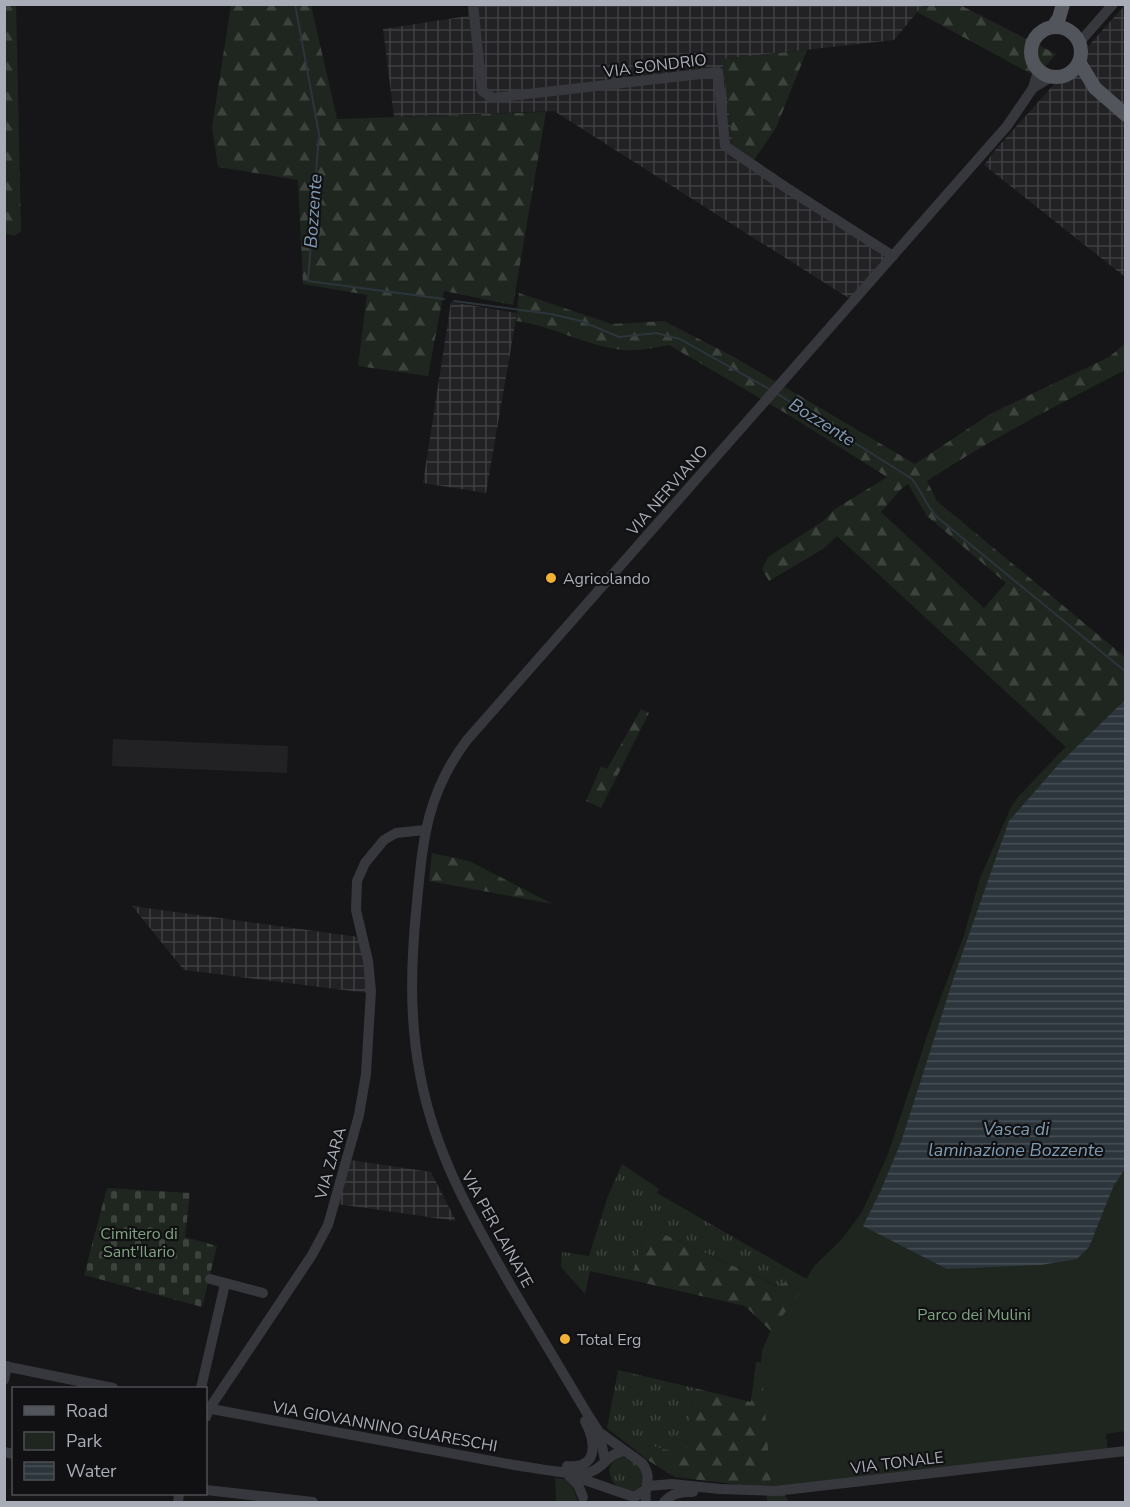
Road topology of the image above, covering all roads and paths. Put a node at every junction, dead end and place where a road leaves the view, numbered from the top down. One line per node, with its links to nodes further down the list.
1 (473, 4): 10 (street, VIA SONDRIO)
2 (1113, 4): 4 (street)
3 (1063, 6): 4 (main road)
4 (1067, 33): 5 (main road); 6 (main road)
5 (1079, 62): 7 (main road); 8 (main road)
6 (1044, 74): 7 (main road); 10 (street, VIA NERVIANO)
7 (1067, 75): 8 (main road)
8 (1095, 88): 9 (main road)
9 (1125, 115)
10 (893, 256): 11 (street, VIA NERVIANO)
11 (425, 830): 12 (street, VIA NERVIANO); 21 (street, VIA ZARA)
12 (419, 880): 16 (street, VIA PER LAINATE)
13 (210, 1279): 14 (street)
14 (225, 1284): 15 (street); 20 (street)
15 (263, 1293)
16 (554, 1357): 22 (street, VIA PER LAINATE); 26 (street)
17 (6, 1366): 18 (street); 19 (street)
18 (4, 1380)
19 (104, 1387)
20 (201, 1387)
21 (207, 1411): 26 (street, VIA GIOVANNINO GUARESCHI)
22 (599, 1432): 23 (street, VIA PER LAINATE); 25 (street, VIA PER LAINATE)
23 (625, 1451): 25 (street); 27 (street)
24 (1125, 1451): 33 (street, VIA TONALE)
25 (604, 1463): 29 (street); 32 (street)
26 (514, 1465): 28 (street, VIA GIOVANNINO GUARESCHI)
27 (647, 1471): 30 (street); 31 (street)
28 (563, 1473): 29 (street, VIA GIOVANNINO GUARESCHI); 35 (street)
29 (586, 1476): 32 (street, VIA GIOVANNINO GUARESCHI); 35 (street)
30 (672, 1484): 31 (street); 33 (street, VIA TONALE)
31 (646, 1488): 32 (street); 38 (street)
32 (611, 1489): 35 (street); 37 (street)
33 (720, 1489): 39 (street)
34 (207, 1490): 36 (street)
35 (582, 1497)
36 (313, 1503)
37 (633, 1503)
38 (646, 1503)
39 (664, 1503)

